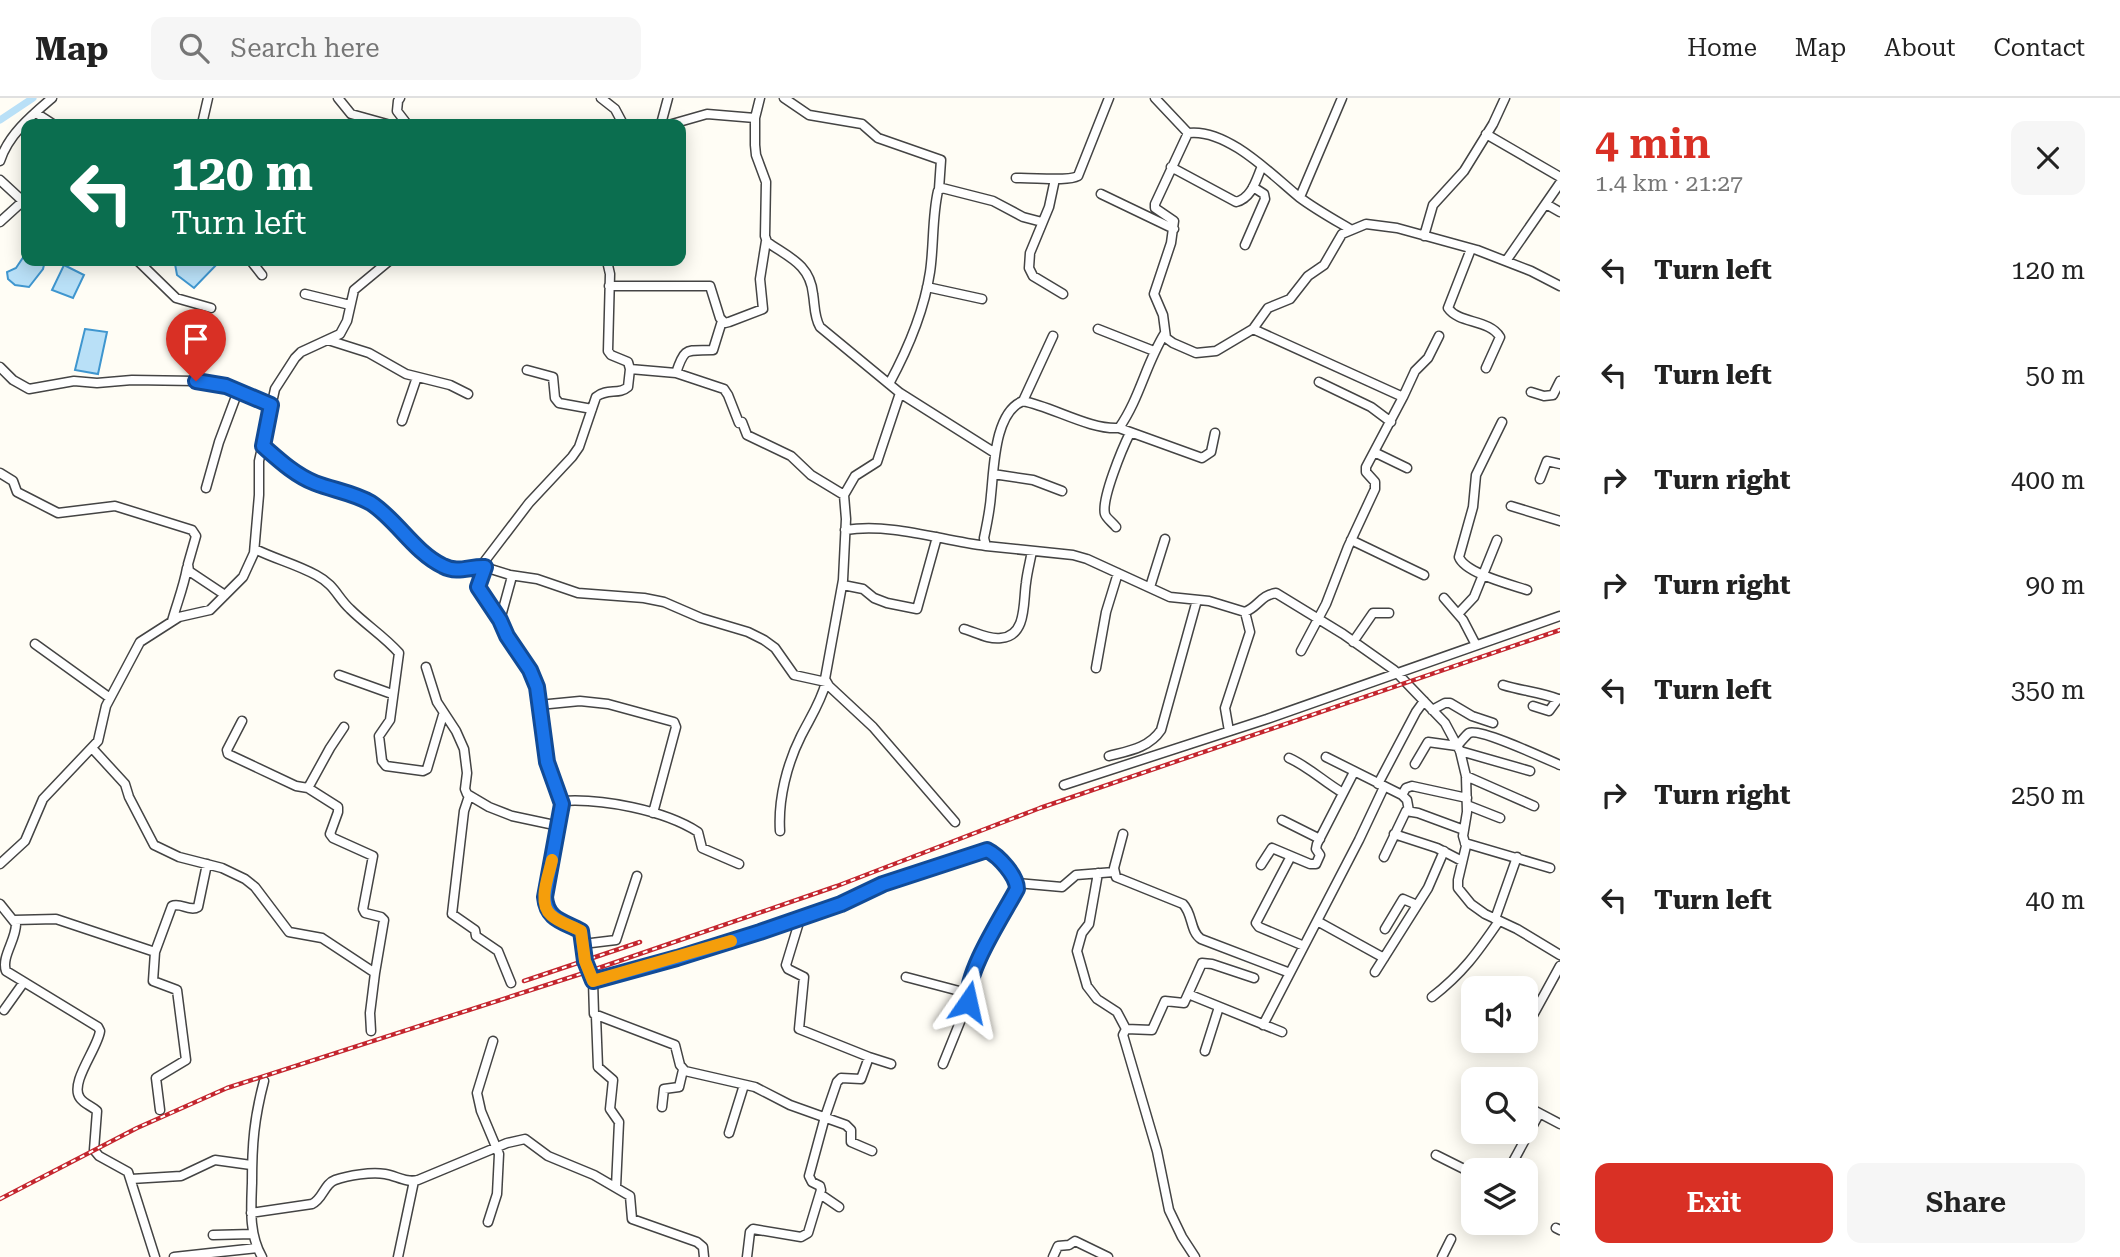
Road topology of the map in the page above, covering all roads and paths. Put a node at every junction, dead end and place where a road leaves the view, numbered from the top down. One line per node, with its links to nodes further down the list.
1 (52, 98): 13 (street)
2 (208, 98): 17 (street)
3 (338, 98): 18 (street)
4 (400, 98): 19 (street)
5 (601, 98): 20 (street)
6 (668, 98): 21 (street)
7 (760, 98): 14 (street)
8 (784, 98): 35 (street)
9 (1109, 98): 31 (street)
10 (1155, 98): 24 (street)
11 (1342, 98): 37 (street)
12 (1504, 98): 25 (street)
13 (36, 113): 15 (street); 16 (street)
14 (755, 118): 22 (street); 47 (street)
15 (30, 119)
16 (45, 119)
17 (203, 119)
18 (369, 119)
19 (403, 119)
20 (620, 119)
21 (662, 119)
22 (686, 120)
23 (21, 129): 26 (street)
24 (1188, 133): 27 (street); 28 (street)
25 (1486, 134): 29 (street); 46 (street)
26 (0, 161)
27 (1262, 166): 34 (street); 37 (street)
28 (1171, 167): 34 (street); 44 (street)
29 (1560, 177)
30 (1016, 178): 31 (street)
31 (1055, 179): 43 (street)
32 (0, 180): 38 (street)
33 (1560, 183): 39 (street)
34 (1253, 187): 48 (street)
35 (939, 189): 43 (street); 58 (street)
36 (1101, 194): 44 (street)
37 (1300, 197): 45 (street)
38 (21, 200)
39 (1546, 204): 41 (street); 50 (street)
40 (21, 205): 42 (street)
41 (1560, 212)
42 (0, 222)
43 (1042, 222): 60 (street)
44 (1174, 229): 67 (street)
45 (1350, 229): 46 (street); 66 (street)
46 (1424, 236): 49 (street)
47 (766, 241): 64 (street); 80 (street)
48 (1245, 245)
49 (1471, 249): 50 (street); 73 (street)
50 (1506, 261): 57 (street)
51 (143, 266): 63 (street)
52 (255, 266): 55 (street)
53 (383, 266): 62 (street)
54 (608, 266): 56 (street)
55 (262, 275)
56 (610, 286): 64 (street); 74 (street)
57 (1560, 286)
58 (927, 287): 61 (street); 80 (street)
59 (305, 294): 62 (street)
60 (1063, 294)
61 (982, 299)
62 (350, 306): 70 (street)
63 (211, 308)
64 (725, 322): 76 (street)
65 (1098, 329): 71 (street)
66 (1253, 330): 67 (street); 85 (street)
67 (1165, 332): 71 (street)
68 (1053, 336): 86 (street)
69 (1439, 336): 85 (street)
70 (328, 340): 77 (street); 87 (street)
71 (1154, 351): 92 (street)
72 (0, 367): 81 (street)
73 (1486, 368)
74 (630, 369): 76 (street); 88 (street)
75 (527, 370): 88 (street)
76 (676, 373): 105 (street)
77 (417, 377): 84 (street); 89 (street)
78 (1560, 381): 82 (street)
79 (1320, 382): 90 (street)
80 (889, 384): 83 (street)
81 (238, 391): 87 (street); 103 (street)
82 (1531, 392)
83 (901, 393): 97 (street); 105 (street)
84 (468, 394)
85 (1404, 397): 90 (street)
86 (1023, 401): 92 (street); 97 (street)
87 (271, 405): 95 (street)
88 (592, 409): 117 (street)
89 (402, 421)
90 (1391, 422): 96 (street)
91 (1502, 422): 120 (street)
92 (1119, 428): 93 (street)
93 (1130, 433): 94 (street); 108 (street)
94 (1215, 433)
95 (263, 446): 115 (street); 117 (street)
96 (1374, 452): 99 (street); 112 (street)
97 (995, 453): 101 (street)
98 (1560, 464): 102 (street)
99 (1407, 468)
100 (0, 473): 118 (street)
101 (993, 474): 104 (street); 114 (street)
102 (1540, 479)
103 (206, 488)
104 (1062, 491)
105 (844, 495): 109 (street)
106 (1511, 506): 107 (street)
107 (1560, 521)
108 (1116, 527)
109 (845, 530): 110 (street); 123 (street)
110 (937, 537): 114 (street); 123 (street)
111 (1165, 539): 124 (street)
112 (1351, 540): 121 (street); 134 (street)
113 (1497, 540): 120 (street)
114 (986, 546): 116 (street)
115 (255, 549): 126 (street); 147 (street)
116 (1032, 551): 119 (street); 136 (street)
117 (483, 567): 122 (street); 133 (street)
118 (187, 568): 126 (street); 135 (street)
119 (1118, 573): 124 (street); 142 (street)
120 (1483, 574): 125 (street); 131 (street)
121 (1424, 575)
122 (510, 576): 133 (street); 145 (street)
123 (843, 585): 145 (street)
124 (1150, 587): 128 (street)
125 (1527, 590)
126 (225, 595): 135 (street)
127 (1444, 598): 131 (street)
128 (1197, 600): 129 (street); 161 (street)
129 (1245, 612): 134 (street); 158 (street)
130 (1389, 613): 137 (street)
131 (1458, 614): 139 (street)
132 (1560, 616): 139 (street)
133 (500, 620): 151 (street)
134 (1317, 620): 137 (street); 140 (street)
135 (172, 621): 148 (street)
136 (964, 629)
137 (1353, 642): 143 (street)
138 (35, 644): 148 (street)
139 (1476, 646): 143 (street)
140 (1301, 650)
141 (426, 667): 154 (street)
142 (1096, 668)
143 (1396, 672): 150 (street); 158 (street)
144 (339, 675): 147 (street)
145 (826, 682): 182 (street); 185 (street)
146 (1503, 685): 149 (street)
147 (392, 694): 154 (street)
148 (110, 698): 159 (street)
149 (1559, 699): 152 (street)
150 (1424, 701): 153 (street); 170 (street)
151 (545, 704): 175 (street); 179 (street)
152 (1533, 706)
153 (1432, 710): 156 (street); 160 (street)
154 (443, 715): 174 (street)
155 (242, 722): 171 (street)
156 (1493, 723)
157 (344, 727): 171 (street)
158 (1229, 732): 169 (street)
159 (92, 748): 195 (street); 196 (street)
160 (1459, 748): 164 (street); 165 (street); 166 (street); 168 (street)
161 (1108, 756)
162 (1326, 757): 167 (street)
163 (1289, 758): 172 (street)
164 (1415, 764)
165 (1560, 765)
166 (1530, 771)
167 (1354, 772): 170 (street); 172 (street)
168 (1466, 776): 176 (street); 177 (street)
169 (1064, 785)
170 (1381, 786): 173 (street); 209 (street)
171 (308, 788): 219 (street)
172 (1343, 793): 188 (street)
173 (1402, 795): 176 (street); 178 (street)
174 (469, 796): 183 (street); 224 (street)
175 (569, 801): 179 (street); 183 (street)
176 (1467, 801): 180 (street); 184 (street)
177 (1534, 806)
178 (1409, 811): 184 (street); 187 (street)
179 (653, 814): 197 (street)
180 (1500, 818)
181 (1282, 820): 188 (street)
182 (955, 822)
183 (559, 826): 211 (street)
184 (1464, 830): 189 (street)
185 (780, 831)
186 (1123, 834): 200 (street)
187 (1394, 835): 190 (street); 192 (street)
188 (1320, 839): 191 (street)
189 (1465, 843): 193 (street); 194 (street)
190 (1444, 851): 194 (street); 205 (street)
191 (1291, 856): 198 (street); 212 (street)
192 (1384, 857)
193 (1517, 857): 199 (street); 208 (street)
194 (1462, 861): 208 (street)
195 (0, 864)
196 (207, 864): 213 (street); 219 (street)
197 (739, 864)
198 (1261, 865)
199 (1550, 868)
200 (1114, 872): 201 (street); 217 (street)
201 (1098, 873): 203 (street); 233 (street)
202 (637, 876): 211 (street)
203 (1017, 883): 206 (street); 225 (street)
204 (0, 904): 207 (street)
205 (1417, 905): 210 (street); 215 (street)
206 (800, 919): 222 (street); 238 (street)
207 (14, 920): 213 (street); 223 (street)
208 (1497, 920): 214 (street); 227 (street)
209 (1317, 922): 212 (street); 215 (street)
210 (1385, 929)
211 (583, 944): 222 (street)
212 (1304, 946): 217 (street)
213 (155, 952): 245 (street)
214 (1560, 955)
215 (1384, 958): 218 (street)
216 (1560, 966): 228 (street)
217 (1290, 972): 232 (street)
218 (1375, 972)
219 (375, 973): 234 (street)
220 (906, 977): 225 (street)
221 (1254, 978): 226 (street)
222 (593, 981): 231 (street)
223 (24, 982): 230 (street); 256 (street)
224 (511, 983)
225 (967, 993): 240 (street)
226 (1188, 994): 229 (street); 233 (street)
227 (1432, 998)
228 (1538, 1006)
229 (1219, 1007): 232 (street); 237 (street)
230 (4, 1010)
231 (596, 1016): 241 (street); 258 (street)
232 (1263, 1025): 235 (street)
233 (1126, 1029): 275 (street)
234 (371, 1031)
235 (1282, 1032)
236 (493, 1041): 250 (street)
237 (1205, 1051)
238 (869, 1057): 239 (street); 247 (street)
239 (891, 1064)
240 (943, 1064)
241 (683, 1070): 243 (street); 244 (street)
242 (264, 1081): 254 (street)
243 (744, 1085): 247 (street); 249 (street)
244 (662, 1107)
245 (160, 1110)
246 (1539, 1114): 248 (street); 253 (street)
247 (824, 1117): 251 (street); 259 (street)
248 (1560, 1124)
249 (729, 1133)
250 (498, 1147): 257 (street); 258 (street); 262 (street)
251 (872, 1151)
252 (1436, 1154): 255 (street)
253 (1515, 1158)
254 (251, 1165): 256 (street); 261 (street)
255 (1461, 1167)
256 (131, 1179): 267 (street)
257 (414, 1181): 261 (street); 270 (street)
258 (615, 1187): 271 (street)
259 (820, 1194): 260 (street); 272 (street)
260 (839, 1207)
261 (251, 1213): 263 (street)
262 (488, 1223)
263 (253, 1234): 264 (street); 266 (street)
264 (213, 1235)
265 (1451, 1240): 276 (street)
266 (257, 1248): 268 (street); 269 (street)
267 (155, 1257)
268 (174, 1257)
269 (262, 1257)
270 (398, 1257)
271 (704, 1257)
272 (747, 1257)
273 (1053, 1257): 274 (street)
274 (1108, 1257)
275 (1195, 1257)
276 (1443, 1257)

